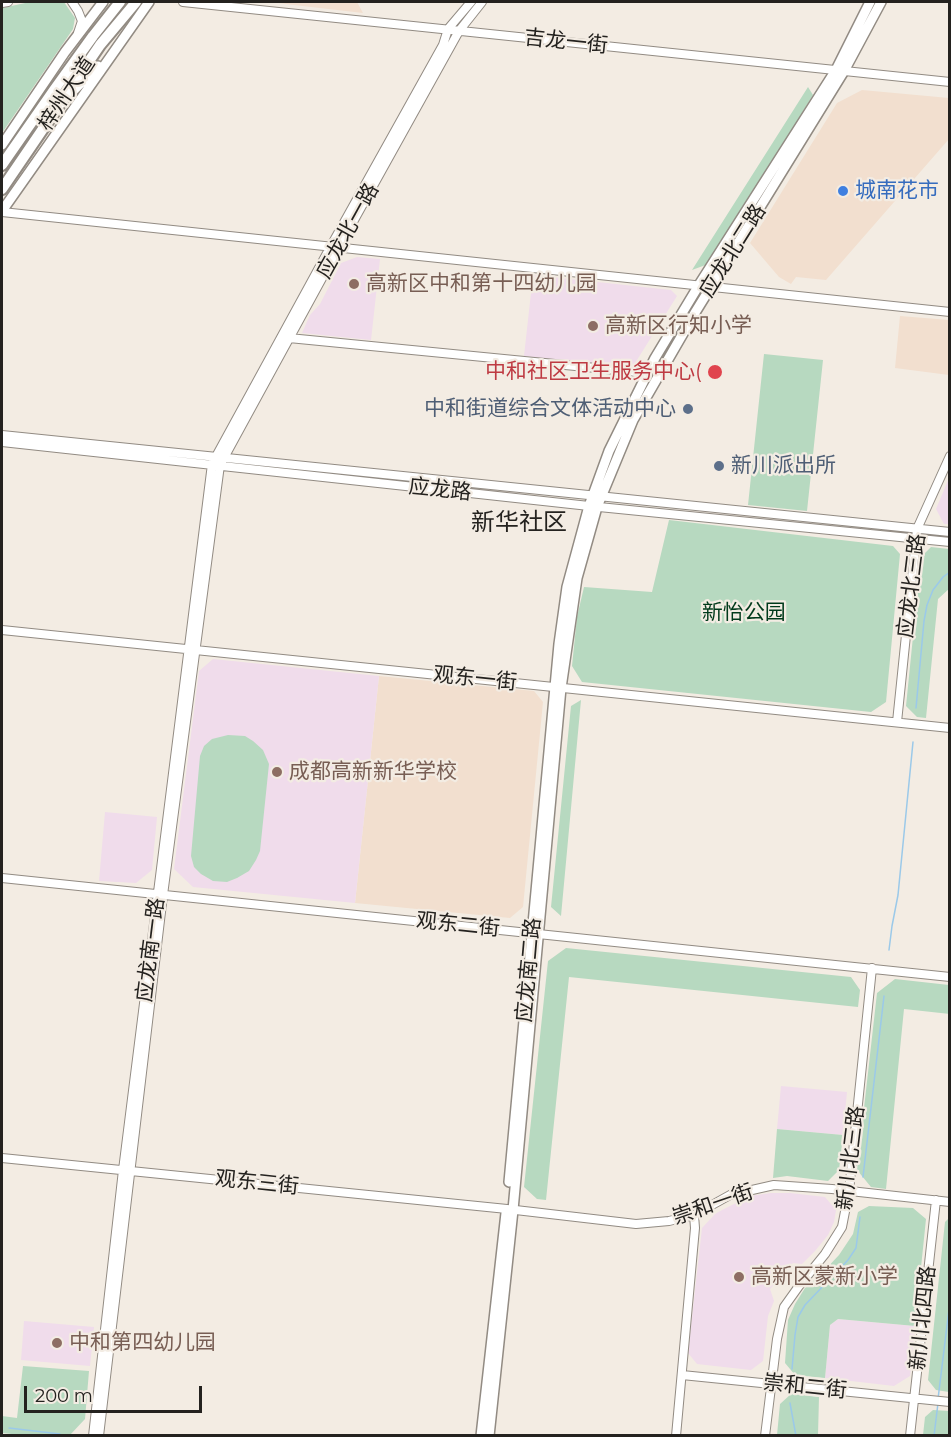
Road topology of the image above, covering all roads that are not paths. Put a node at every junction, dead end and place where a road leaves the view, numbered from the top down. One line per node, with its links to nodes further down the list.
1 (8, 2): 12 (street)
2 (72, 2): 15 (street)
3 (103, 2): 15 (main road)
4 (120, 2): 22 (highway, 梓州大道)
5 (136, 2): 20 (highway, 梓州大道)
6 (149, 2): 16 (main road)
7 (183, 2): 13 (street, 吉龙一街)
8 (471, 2): 13 (street, 应龙北一路)
9 (482, 2): 14 (street, 应龙北一路)
10 (870, 2): 18 (main road, 应龙北二路)
11 (881, 2): 18 (main road, 应龙北二路)
12 (2, 3)
13 (448, 29): 14 (street, 吉龙一街); 25 (street, 应龙北一路)
14 (459, 31): 18 (street, 吉龙一街); 25 (street, 应龙北一路)
15 (77, 36): 17 (main road)
16 (112, 54): 20 (main road); 24 (main road)
17 (60, 59): 21 (main road); 22 (main road)
18 (840, 71): 19 (street, 吉龙一街); 26 (main road, 应龙北二路); 27 (main road, 应龙北二路)
19 (950, 82)
20 (53, 115): 23 (highway, 梓州大道)
21 (2, 145)
22 (2, 163)
23 (2, 189)
24 (2, 211): 25 (street)
25 (335, 247): 26 (street); 29 (street, 应龙北一路); 34 (street, 应龙北一路)
26 (699, 285): 27 (street); 30 (main road, 应龙北二路)
27 (712, 286): 28 (street); 35 (main road, 应龙北二路)
28 (950, 312)
29 (289, 338): 30 (street); 34 (street, 应龙北一路)
30 (648, 373): 35 (main road, 应龙北二路)
31 (2, 435): 34 (street, 应龙路)
32 (2, 442): 34 (street, 应龙路)
33 (950, 456): 37 (street, 应龙北三路)
34 (218, 461): 35 (street, 应龙路); 36 (street, 应龙路); 42 (street, 应龙南一路)
35 (597, 496): 36 (main road, 应龙北二路); 37 (street, 应龙路)
36 (593, 506): 39 (street, 应龙路); 43 (main road, 应龙南二路)
37 (917, 529): 38 (street, 应龙路); 39 (street, 应龙北三路)
38 (950, 532)
39 (916, 539): 40 (street, 应龙路); 44 (street, 应龙北三路)
40 (950, 542)
41 (2, 630): 42 (street, 观东一街)
42 (192, 650): 43 (street, 观东一街); 47 (street, 应龙南一路)
43 (558, 688): 44 (street, 观东一街); 48 (main road, 应龙南二路)
44 (897, 722): 45 (street, 观东一街)
45 (950, 728)
46 (2, 878): 47 (street, 观东二街)
47 (161, 895): 48 (street, 观东二街); 52 (street, 应龙南一路)
48 (536, 934): 49 (street, 观东二街); 56 (main road, 应龙南二路)
49 (872, 968): 50 (street, 观东二街); 53 (street, 新川北三路)
50 (950, 976)
51 (2, 1158): 52 (street, 观东三街)
52 (127, 1170): 56 (street, 观东三街); 62 (street, 应龙南一路); 63 (street, 应龙南一路)
53 (849, 1191): 54 (street, 崇和一街); 57 (street, 崇和一街); 59 (street, 新川北三路)
54 (936, 1200): 55 (street, 崇和一街); 60 (street, 新川北四路)
55 (950, 1202)
56 (510, 1209): 57 (street, 崇和一街); 64 (main road, 应龙南二路); 65 (main road, 应龙南二路)
57 (694, 1215): 58 (street)
58 (682, 1375): 59 (street, 崇和二街); 66 (street)
59 (770, 1383): 60 (street, 崇和二街); 67 (street, 新川北三路)
60 (914, 1398): 61 (street, 崇和二街); 68 (street, 新川北四路)
61 (949, 1402)
62 (93, 1436)
63 (99, 1436)
64 (480, 1436)
65 (489, 1436)
66 (676, 1436)
67 (765, 1436)
68 (910, 1436)

